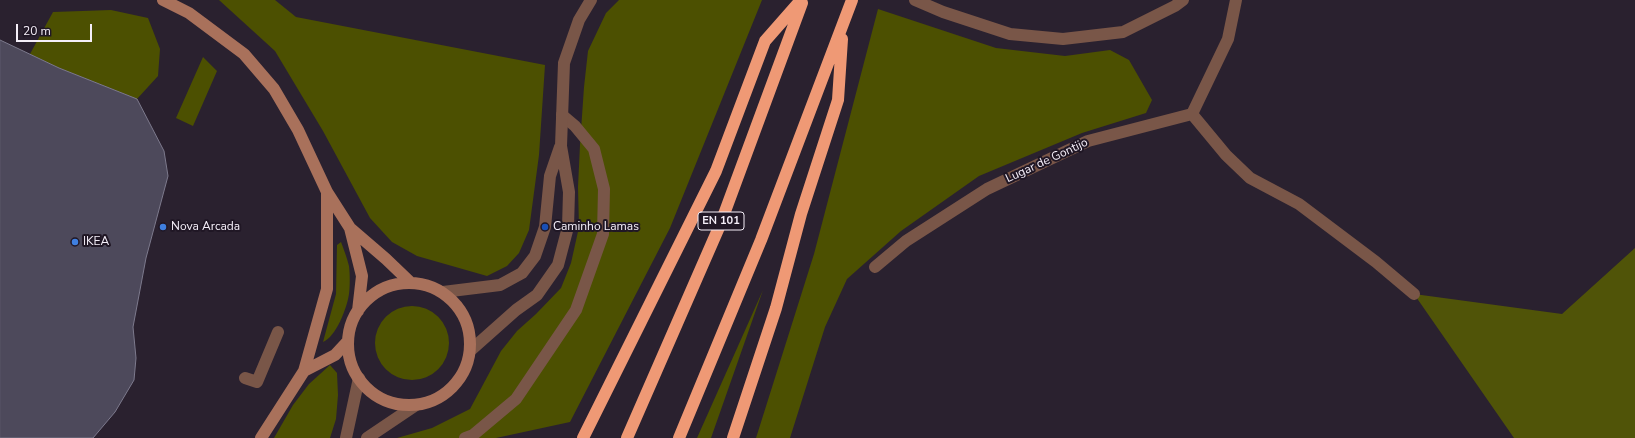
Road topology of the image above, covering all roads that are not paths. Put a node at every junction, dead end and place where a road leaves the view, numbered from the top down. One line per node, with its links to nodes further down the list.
1 (163, 0): 12 (street)
2 (591, 0): 10 (street)
3 (802, 0): 30 (highway); 31 (highway, EN 101)
4 (852, 0): 8 (highway)
5 (915, 0): 6 (street)
6 (1183, 0)
7 (1236, 0): 9 (street)
8 (843, 26): 32 (highway); 33 (highway)
9 (1192, 114): 14 (street, Lugar de Gontijo); 17 (street)
10 (562, 116): 11 (street); 29 (street)
11 (561, 146): 16 (street); 21 (street)
12 (327, 192): 13 (street); 22 (street)
13 (350, 228): 15 (street); 18 (street)
14 (875, 267)
15 (410, 282): 16 (street); 18 (street)
16 (442, 292): 21 (street)
17 (1414, 294)
18 (358, 311): 20 (street)
19 (278, 332): 23 (street)
20 (348, 341): 22 (street); 24 (street)
21 (471, 350): 25 (street)
22 (304, 371): 26 (street)
23 (246, 378)
24 (358, 378): 25 (street); 27 (street)
25 (416, 405): 28 (street)
26 (261, 438)
27 (346, 438)
28 (367, 438)
29 (465, 438)
30 (583, 438)
31 (627, 438)
32 (679, 438)
33 (733, 438)

